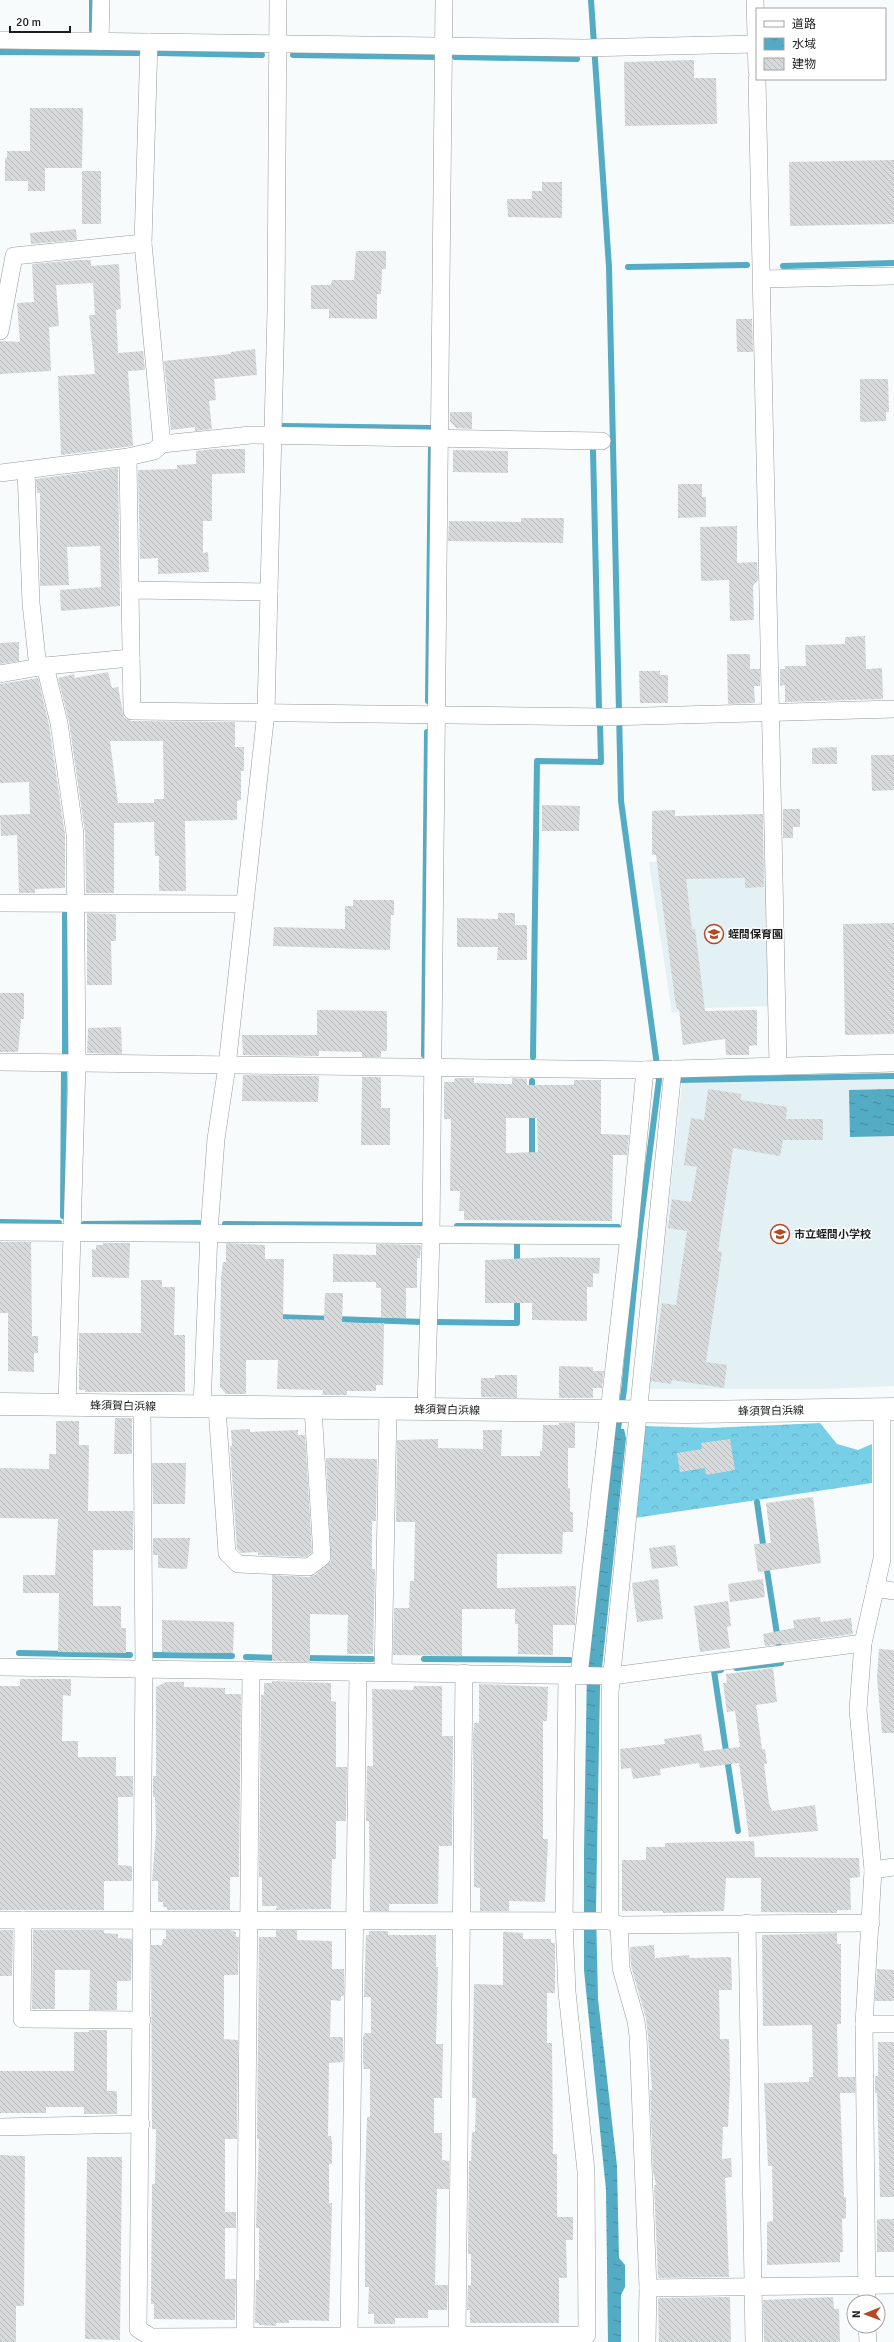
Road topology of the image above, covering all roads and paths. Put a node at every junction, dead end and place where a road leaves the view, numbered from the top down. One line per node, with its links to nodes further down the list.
1 (101, 0): 6 (street)
2 (278, 0): 8 (street)
3 (444, 0): 10 (street)
4 (755, 0): 9 (street)
5 (0, 40): 6 (street)
6 (100, 41): 7 (street)
7 (148, 42): 8 (street); 12 (street)
8 (278, 44): 10 (street); 16 (street)
9 (756, 44): 10 (street)
10 (444, 46): 17 (street)
11 (757, 80): 14 (street)
12 (143, 243): 15 (street); 19 (street)
13 (894, 276): 14 (street)
14 (762, 279): 30 (street)
15 (0, 331)
16 (273, 436): 17 (street); 19 (street); 24 (street)
17 (440, 440): 18 (street); 31 (street)
18 (602, 441)
19 (162, 444): 20 (street)
20 (128, 458): 21 (street); 23 (street)
21 (26, 470): 22 (street); 26 (street)
22 (0, 473)
23 (130, 590): 24 (street); 25 (street)
24 (269, 592): 29 (street)
25 (131, 658): 26 (street); 29 (street)
26 (42, 667): 27 (street); 33 (street)
27 (0, 674)
28 (894, 709): 30 (street)
29 (266, 712): 31 (street); 34 (street)
30 (771, 712): 31 (street); 39 (street)
31 (437, 715): 40 (street)
32 (0, 903): 33 (street)
33 (76, 904): 34 (street); 36 (street)
34 (244, 904): 38 (street)
35 (0, 1062): 36 (street)
36 (77, 1063): 38 (street); 44 (street)
37 (894, 1063): 39 (street)
38 (227, 1066): 40 (street); 45 (street)
39 (778, 1066): 41 (street)
40 (433, 1068): 42 (street); 46 (street)
41 (670, 1069): 42 (street); 57 (street)
42 (648, 1070): 47 (street)
43 (0, 1232): 44 (street)
44 (73, 1232): 45 (street); 49 (street)
45 (209, 1232): 46 (street); 51 (street)
46 (431, 1235): 47 (street); 54 (street)
47 (629, 1236): 56 (street)
48 (0, 1404): 49 (main road, 蜂須賀白浜線)
49 (67, 1405): 50 (main road, 蜂須賀白浜線)
50 (142, 1406): 51 (main road, 蜂須賀白浜線); 62 (street)
51 (210, 1407): 52 (main road, 蜂須賀白浜線); 52 (street)
52 (313, 1408): 53 (main road, 蜂須賀白浜線)
53 (388, 1409): 54 (main road, 蜂須賀白浜線); 65 (street)
54 (426, 1409): 56 (main road, 蜂須賀白浜線)
55 (888, 1409): 57 (main road, 蜂須賀白浜線); 58 (street)
56 (608, 1412): 57 (main road, 蜂須賀白浜線); 67 (street)
57 (637, 1412): 68 (street)
58 (875, 1588): 59 (street); 60 (street)
59 (894, 1590)
60 (863, 1643): 68 (street); 70 (street)
61 (0, 1668): 62 (street)
62 (144, 1668): 63 (street); 73 (street)
63 (251, 1670): 64 (street); 74 (street)
64 (358, 1672): 65 (street); 75 (street)
65 (383, 1672): 66 (street)
66 (464, 1673): 67 (street); 76 (street)
67 (576, 1675): 68 (street); 77 (street)
68 (608, 1676): 78 (street)
69 (894, 1867): 70 (street)
70 (874, 1870): 80 (street)
71 (0, 1920): 72 (street)
72 (23, 1920): 73 (street); 81 (street)
73 (143, 1921): 74 (street); 81 (street)
74 (250, 1921): 75 (street); 90 (street)
75 (355, 1922): 76 (street); 91 (street)
76 (461, 1922): 77 (street); 92 (street)
77 (564, 1922): 78 (street); 92 (street)
78 (602, 1922): 79 (street); 88 (street)
79 (747, 1924): 80 (street); 87 (street)
80 (871, 1924): 82 (street)
81 (142, 2020): 84 (street)
82 (864, 2024): 83 (street); 89 (street)
83 (894, 2024)
84 (141, 2124): 85 (street); 90 (street)
85 (0, 2128)
86 (894, 2285): 89 (street)
87 (753, 2287): 88 (street); 89 (street); 94 (street)
88 (648, 2288): 93 (street)
89 (867, 2294)
90 (245, 2336): 91 (street)
91 (349, 2336): 92 (street)
92 (457, 2336)
93 (647, 2342)
94 (754, 2342)

